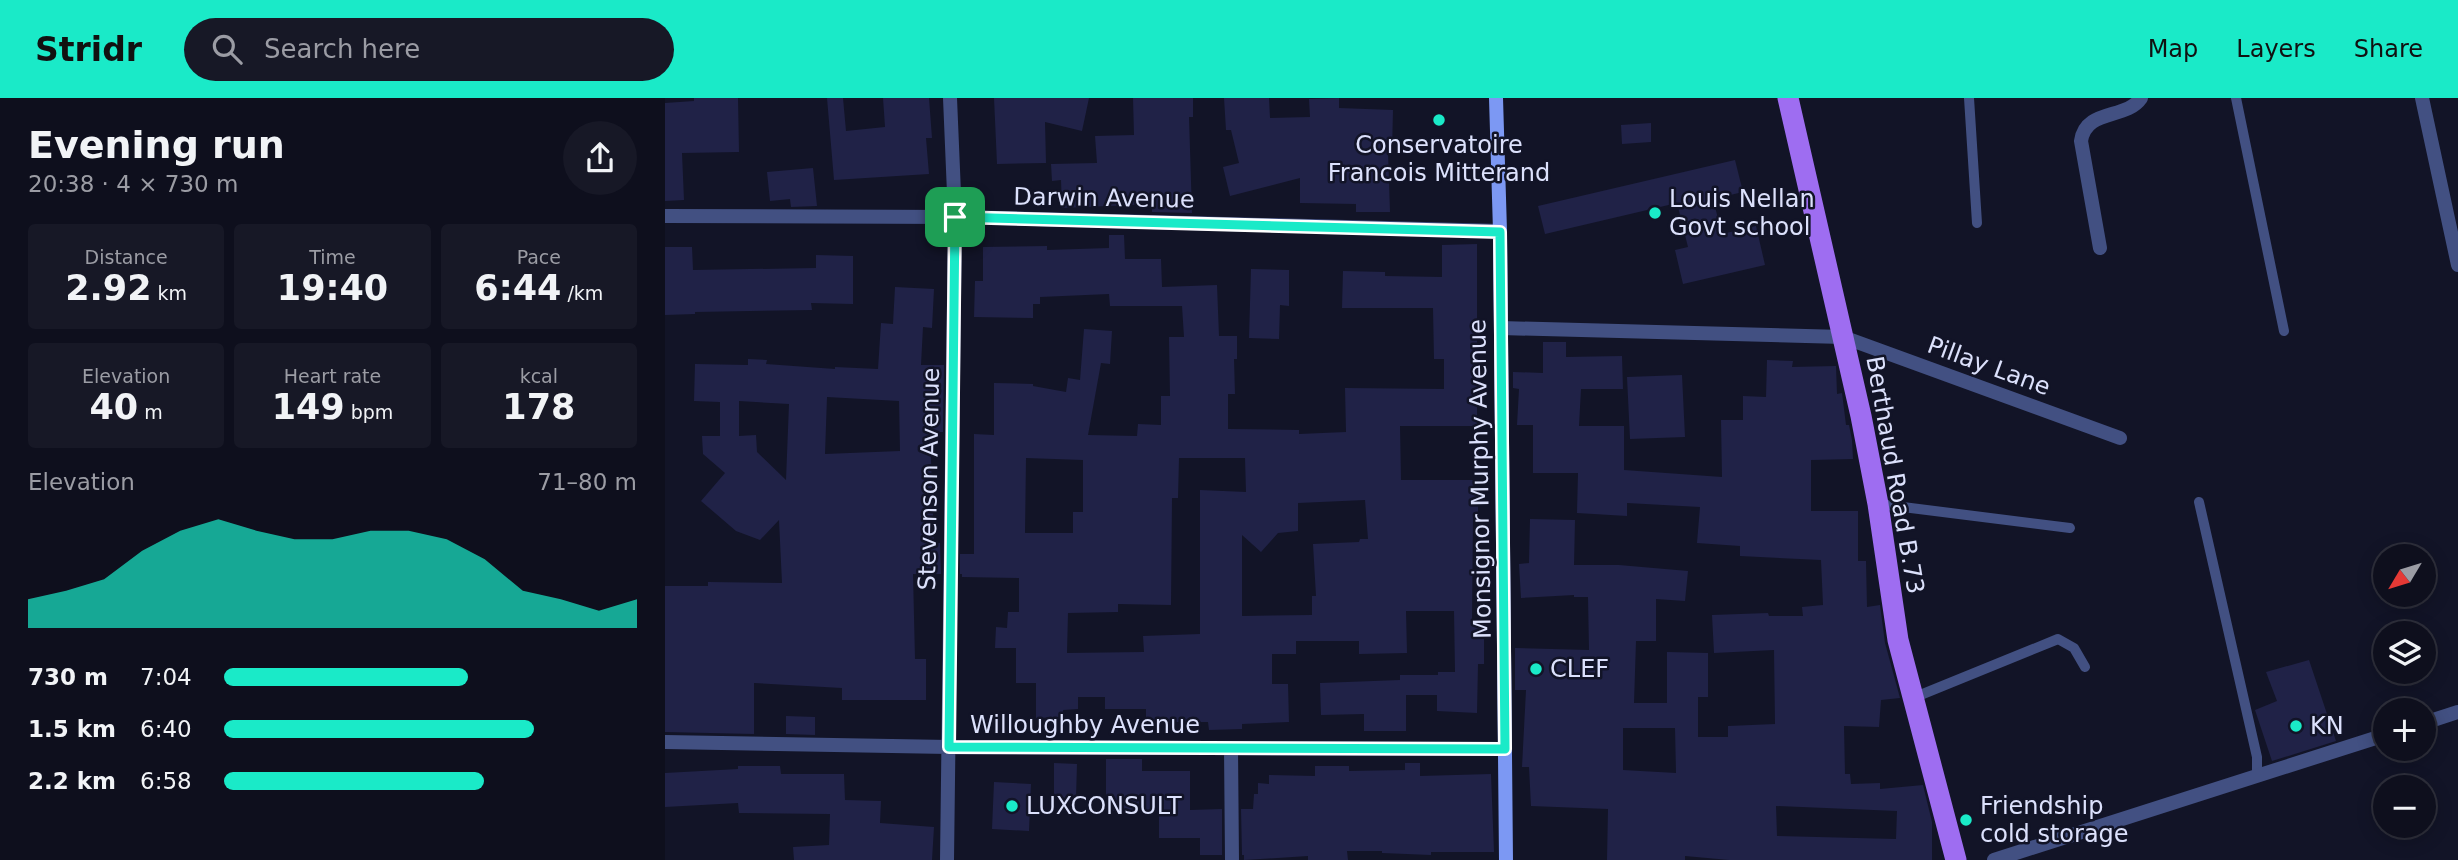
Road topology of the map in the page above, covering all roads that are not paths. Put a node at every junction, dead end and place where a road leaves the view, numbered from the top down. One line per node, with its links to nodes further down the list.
1 (950, 98): 9 (street, Stevenson Avenue)
2 (1496, 98): 11 (street, Monsignor Murphy Avenue)
3 (1788, 98): 16 (main road, Berthaud Road B.73)
4 (1969, 98): 10 (lane)
5 (2141, 98): 12 (street)
6 (2236, 98): 15 (lane)
7 (2422, 98): 13 (street)
8 (665, 216): 9 (street, Darwin Avenue)
9 (955, 217): 11 (street, Darwin Avenue); 27 (street, Stevenson Avenue)
10 (1977, 223)
11 (1500, 232): 14 (street, Monsignor Murphy Avenue)
12 (2099, 248)
13 (2458, 265)
14 (1501, 328): 16 (street, Pillay Lane); 29 (street, Monsignor Murphy Avenue)
15 (2284, 331)
16 (1843, 337): 17 (street, Pillay Lane); 19 (main road, Berthaud Road B.73)
17 (2120, 438)
18 (2199, 502): 30 (lane)
19 (1878, 504): 20 (lane); 22 (main road, Berthaud Road B.73)
20 (2070, 528)
21 (2085, 667): 22 (lane)
22 (1913, 698): 34 (main road, Berthaud Road B.73)
23 (2458, 712): 24 (street)
24 (2436, 719)
25 (2373, 739): 30 (street)
26 (665, 742): 27 (street, Willoughby Avenue)
27 (949, 747): 28 (street, Willoughby Avenue); 31 (street, Stevenson Avenue)
28 (1231, 748): 29 (street, Willoughby Avenue); 32 (street)
29 (1505, 749): 33 (street, Monsignor Murphy Avenue)
30 (2257, 776): 35 (street)
31 (947, 860)
32 (1232, 860)
33 (1506, 860)
34 (1956, 860)
35 (1994, 860)

